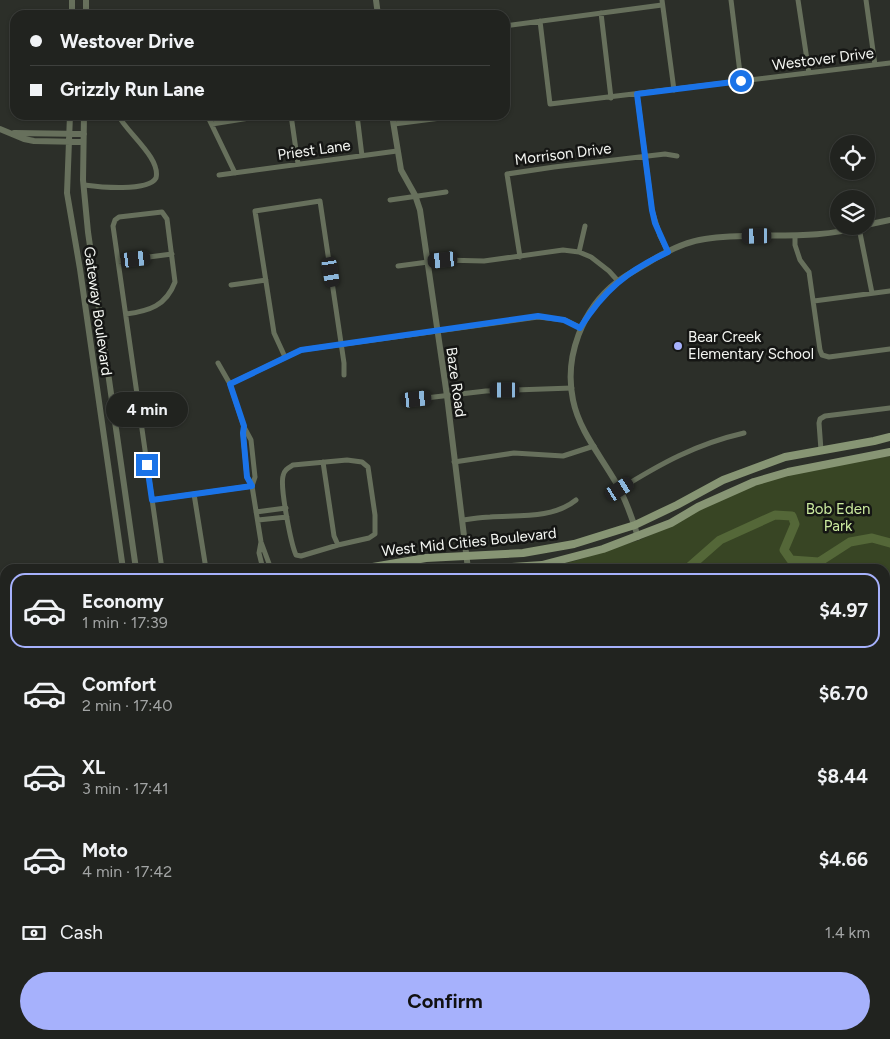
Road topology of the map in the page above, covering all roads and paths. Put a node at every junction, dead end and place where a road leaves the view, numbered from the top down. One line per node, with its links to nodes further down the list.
1 (731, 0): 11 (street)
2 (798, 0): 10 (street)
3 (866, 0): 9 (street)
4 (662, 3): 5 (street); 12 (street)
5 (601, 13): 6 (street); 14 (street)
6 (540, 21): 7 (street); 14 (street, Westover Drive)
7 (510, 25)
8 (890, 63): 9 (street, Westover Drive)
9 (875, 65): 10 (street, Westover Drive)
10 (809, 73): 11 (street, Westover Drive)
11 (741, 81): 12 (street, Westover Drive)
12 (674, 90): 13 (street, Westover Drive)
13 (637, 94): 14 (street, Westover Drive); 33 (street)
14 (611, 98)
15 (70, 120): 28 (street, Gateway Boulevard)
16 (84, 120): 27 (street, Gateway Boulevard)
17 (121, 120): 37 (street)
18 (210, 120): 24 (street)
19 (237, 120): 24 (street)
20 (292, 120): 34 (street)
21 (358, 120): 31 (street)
22 (393, 120): 25 (street, Baze Road)
23 (415, 120): 25 (street)
24 (212, 124): 35 (street)
25 (394, 124): 30 (street, Baze Road)
26 (0, 129): 28 (street)
27 (84, 134): 28 (street); 29 (street, Gateway Boulevard)
28 (69, 138): 29 (street); 75 (street, Gateway Boulevard)
29 (84, 142): 37 (street, Gateway Boulevard)
30 (397, 151): 31 (street, Priest Lane); 39 (street, Baze Road)
31 (362, 156): 34 (street, Priest Lane)
32 (677, 156): 33 (street)
33 (645, 157): 48 (street); 50 (street, Morrison Drive)
34 (298, 164): 35 (street, Priest Lane)
35 (235, 173): 36 (street, Priest Lane)
36 (219, 175)
37 (84, 185): 74 (street, Gateway Boulevard)
38 (446, 192): 39 (street)
39 (416, 195): 40 (street); 52 (street, Baze Road)
40 (390, 200)
41 (890, 220): 42 (street)
42 (875, 223)
43 (585, 226): 47 (street)
44 (830, 232): 46 (street)
45 (864, 235): 58 (street)
46 (795, 236): 48 (street); 59 (street)
47 (579, 252): 50 (street); 55 (street)
48 (668, 252): 55 (street)
49 (172, 254): 51 (street); 51 (street); 60 (street)
50 (520, 256): 52 (street)
51 (118, 261): 60 (street)
52 (426, 262): 53 (street); 62 (street, Baze Road)
53 (398, 266)
54 (266, 280): 56 (street); 63 (street); 65 (street)
55 (618, 281): 61 (street)
56 (231, 285)
57 (890, 290): 58 (street)
58 (872, 293): 59 (street)
59 (814, 301): 64 (street)
60 (126, 314): 73 (street)
61 (580, 328): 62 (street); 69 (street)
62 (436, 331): 63 (street); 70 (street, Baze Road)
63 (341, 344): 65 (street); 67 (street)
64 (890, 349)
65 (285, 357): 68 (street)
66 (218, 363): 68 (street)
67 (344, 375)
68 (230, 384): 83 (street)
69 (572, 388): 70 (street); 78 (street)
70 (447, 396): 71 (street); 82 (street, Baze Road)
71 (417, 399)
72 (890, 408): 79 (street)
73 (140, 412): 74 (street); 86 (street)
74 (114, 416): 75 (street); 99 (street, Gateway Boulevard)
75 (101, 418): 98 (street, Gateway Boulevard)
76 (744, 433): 84 (street)
77 (890, 437): 79 (main road, West Mid Cities Boulevard)
78 (594, 446): 82 (street); 84 (street)
79 (822, 450): 93 (main road, West Mid Cities Boulevard)
80 (890, 452): 94 (main road, West Mid Cities Boulevard)
81 (324, 462): 88 (street); 96 (street); 96 (street)
82 (454, 462): 92 (street, Baze Road)
83 (252, 486): 85 (street); 89 (street)
84 (620, 489): 93 (street)
85 (194, 494): 86 (street); 101 (street)
86 (152, 500): 100 (street)
87 (576, 500): 92 (street)
88 (286, 508): 89 (street); 90 (street)
89 (256, 512): 91 (street)
90 (287, 517): 91 (street); 96 (street)
91 (258, 520): 95 (street)
92 (462, 520): 97 (street, Baze Road)
93 (635, 524): 94 (street); 97 (main road, West Mid Cities Boulevard)
94 (638, 537): 106 (main road, West Mid Cities Boulevard)
95 (261, 542): 102 (street); 103 (street)
96 (338, 545)
97 (467, 556): 104 (main road, West Mid Cities Boulevard); 105 (street, Baze Road)
98 (122, 564)
99 (135, 564)
100 (161, 564)
101 (205, 564)
102 (262, 564)
103 (269, 564)
104 (389, 564)
105 (468, 564)
106 (546, 564)

